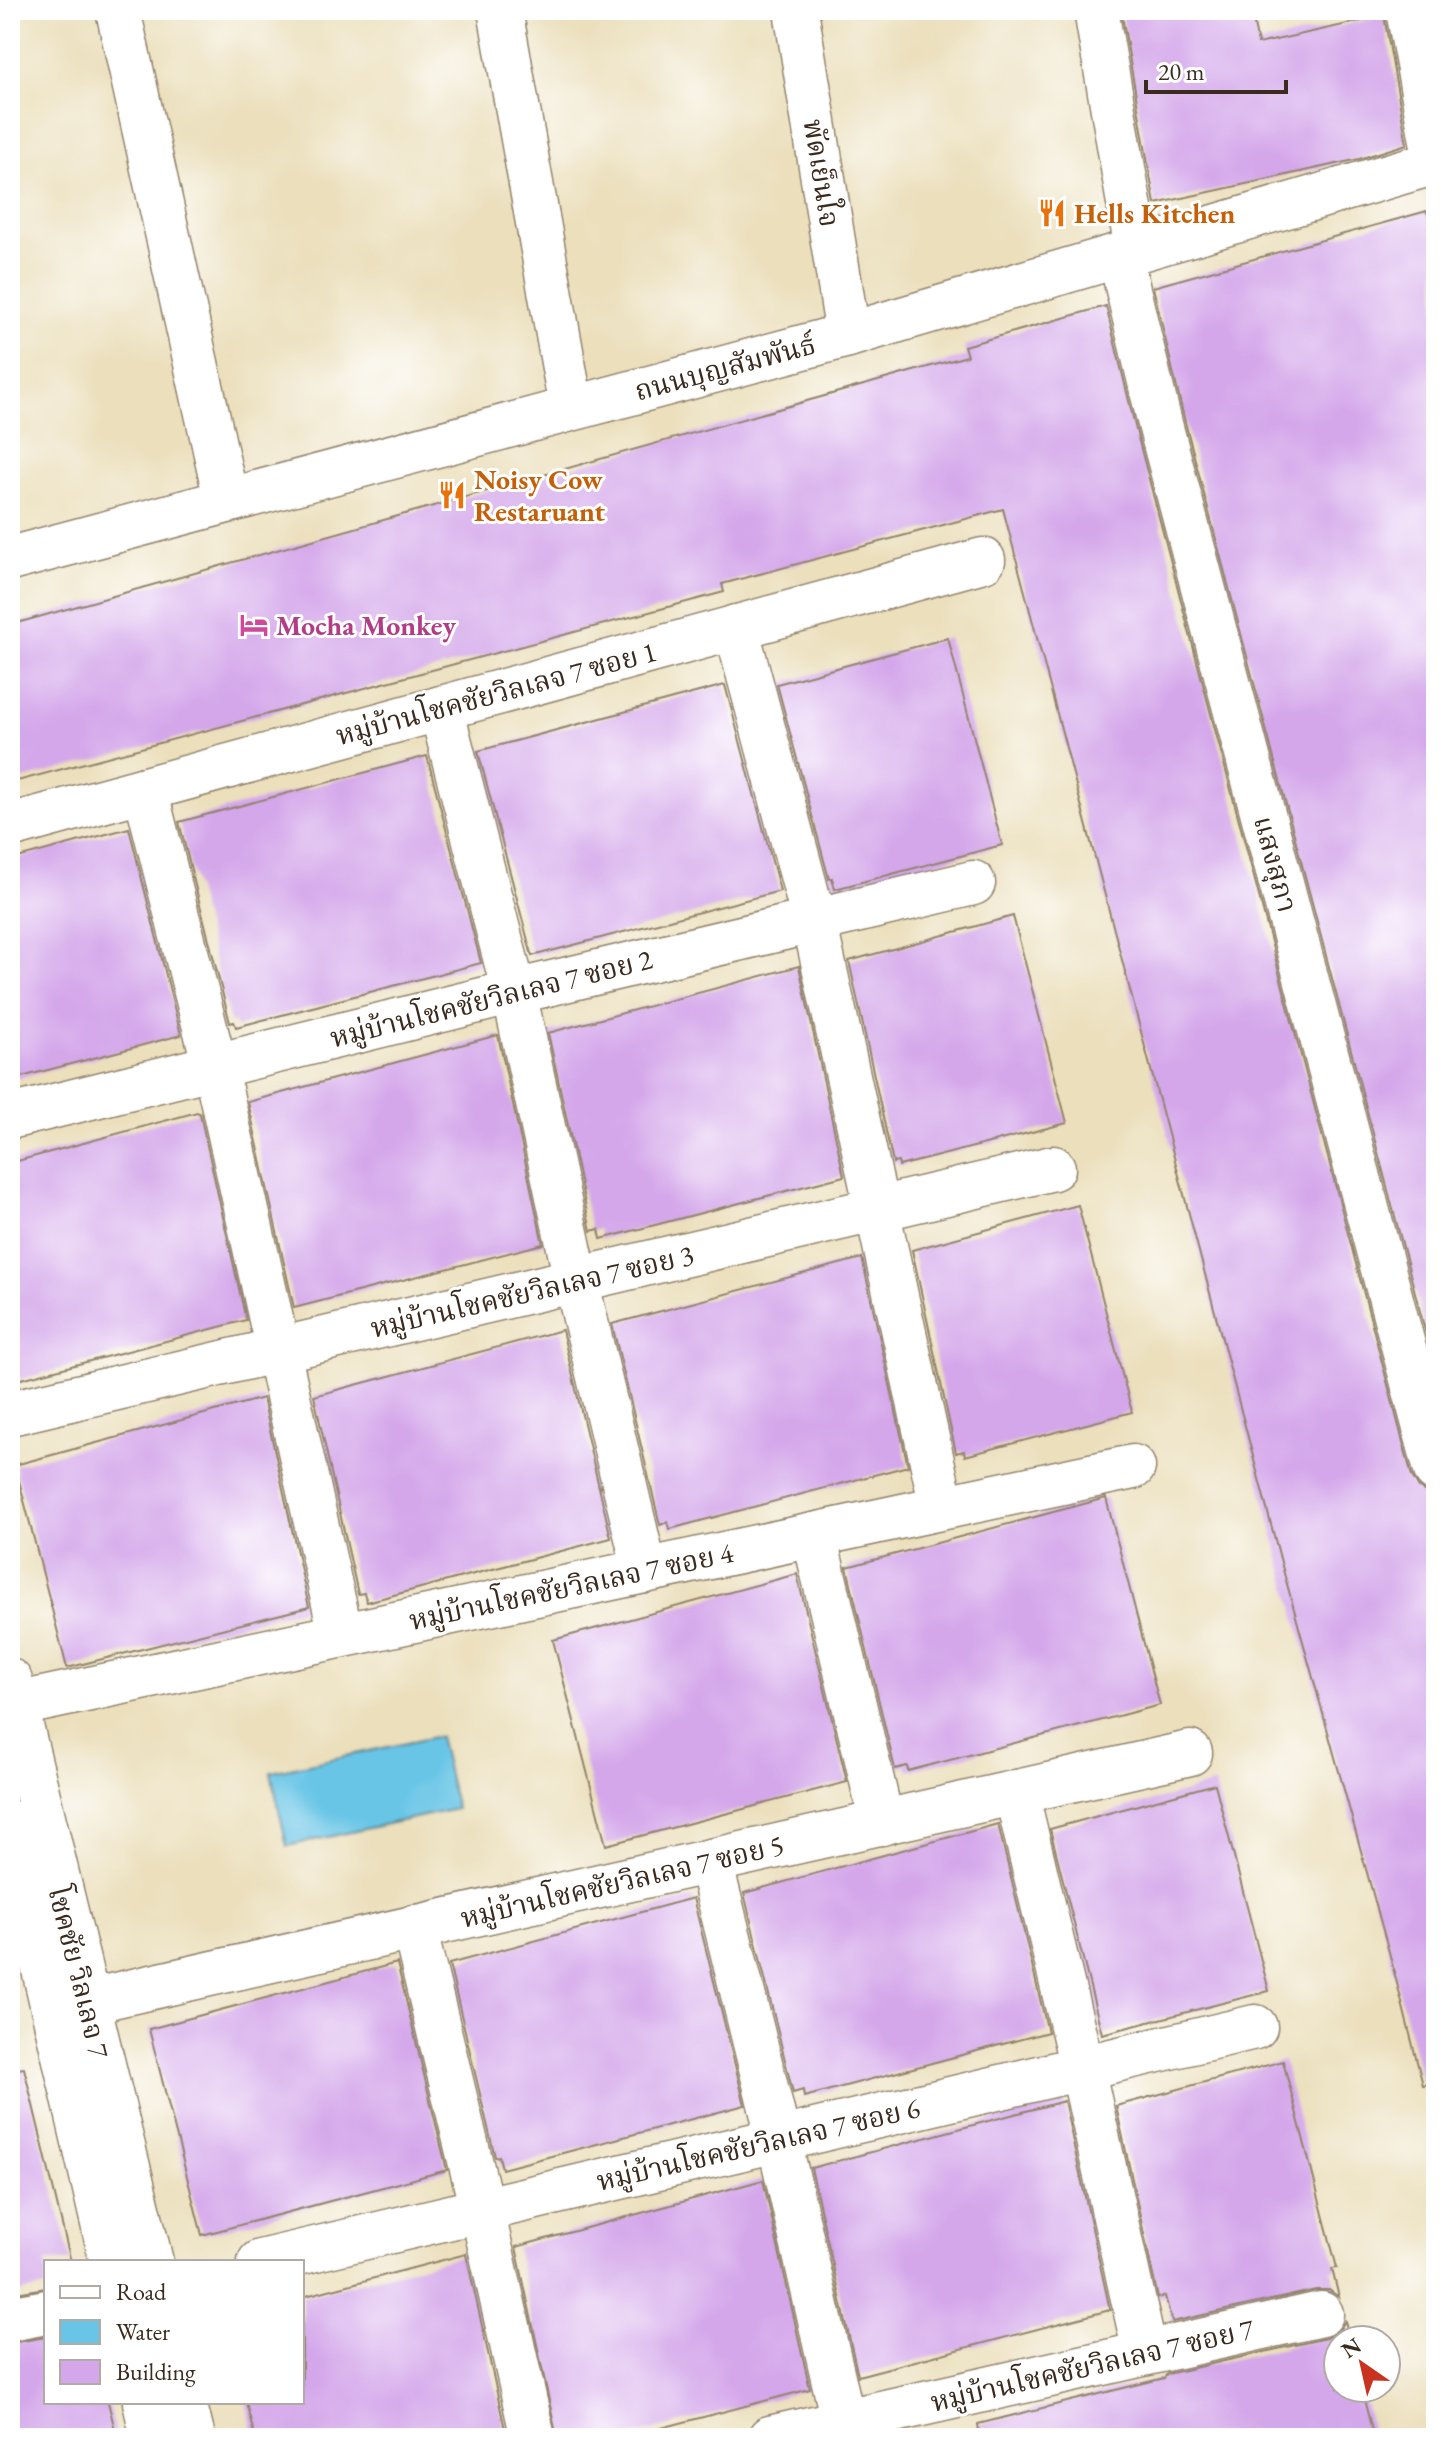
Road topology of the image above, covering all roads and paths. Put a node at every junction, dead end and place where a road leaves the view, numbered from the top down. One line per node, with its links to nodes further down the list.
1 (118, 10): 10 (street)
2 (500, 10): 9 (street)
3 (796, 10): 8 (street, พัดเย็นใจ)
4 (1096, 10): 7 (street, แสงสุภา)
5 (1408, 10): 6 (street)
6 (1436, 162): 7 (street, ถนนบุญสัมพันธ์)
7 (1128, 253): 8 (street, ถนนบุญสัมพันธ์); 28 (street, แสงสุภา)
8 (848, 335): 9 (street, ถนนบุญสัมพันธ์)
9 (571, 407): 10 (street, ถนนบุญสัมพันธ์)
10 (226, 499): 11 (street, ถนนบุญสัมพันธ์)
11 (10, 559)
12 (983, 560): 13 (street, หมู่บ้านโชคชัยวิลเลจ 7 ซอย 1)
13 (736, 627): 14 (street, หมู่บ้านโชคชัยวิลเลจ 7 ซอย 1); 18 (street)
14 (441, 708): 15 (street, หมู่บ้านโชคชัยวิลเลจ 7 ซอย 1); 19 (street)
15 (145, 789): 16 (street, หมู่บ้านโชคชัยวิลเลจ 7 ซอย 1); 20 (street)
16 (10, 826)
17 (973, 883): 18 (street, หมู่บ้านโชคชัยวิลเลจ 7 ซอย 2)
18 (814, 920): 19 (street, หมู่บ้านโชคชัยวิลเลจ 7 ซอย 2); 23 (street)
19 (514, 992): 20 (street, หมู่บ้านโชคชัยวิลเลจ 7 ซอย 2); 24 (street)
20 (215, 1067): 21 (street, หมู่บ้านโชคชัยวิลเลจ 7 ซอย 2); 25 (street)
21 (10, 1117)
22 (1053, 1168): 23 (street, หมู่บ้านโชคชัยวิลเลจ 7 ซอย 3)
23 (878, 1210): 24 (street, หมู่บ้านโชคชัยวิลเลจ 7 ซอย 3); 29 (street)
24 (576, 1280): 25 (street, หมู่บ้านโชคชัยวิลเลจ 7 ซอย 3); 31 (street)
25 (276, 1351): 26 (street, หมู่บ้านโชคชัยวิลเลจ 7 ซอย 3); 32 (street)
26 (10, 1413)
27 (1133, 1467): 29 (street, หมู่บ้านโชคชัยวิลเลจ 7 ซอย 4)
28 (1436, 1470)
29 (942, 1507): 30 (street, หมู่บ้านโชคชัยวิลเลจ 7 ซอย 4)
30 (814, 1535): 31 (street, หมู่บ้านโชคชัยวิลเลจ 7 ซอย 4); 37 (street)
31 (645, 1571): 32 (street, หมู่บ้านโชคชัยวิลเลจ 7 ซอย 4)
32 (341, 1635): 33 (street, หมู่บ้านโชคชัยวิลเลจ 7 ซอย 4)
33 (12, 1697): 40 (street, โชคชัย วิลเลจ 7)
34 (1190, 1753): 35 (street, หมู่บ้านโชคชัยวิลเลจ 7 ซอย 5)
35 (1016, 1792): 37 (street, หมู่บ้านโชคชัยวิลเลจ 7 ซอย 5); 42 (street)
36 (10, 1823): 40 (street, โชคชัย วิลเลจ 7)
37 (882, 1823): 38 (street, หมู่บ้านโชคชัยวิลเลจ 7 ซอย 5)
38 (710, 1861): 39 (street, หมู่บ้านโชคชัยวิลเลจ 7 ซอย 5); 43 (street)
39 (414, 1927): 40 (street, หมู่บ้านโชคชัยวิลเลจ 7 ซอย 5); 44 (street)
40 (70, 2005): 45 (street, โชคชัย วิลเลจ 7); 46 (street, โชคชัย วิลเลจ 7)
41 (1255, 2027): 42 (street, หมู่บ้านโชคชัยวิลเลจ 7 ซอย 6)
42 (1082, 2067): 43 (street, หมู่บ้านโชคชัยวิลเลจ 7 ซอย 6); 51 (street)
43 (779, 2140): 44 (street, หมู่บ้านโชคชัยวิลเลจ 7 ซอย 6); 54 (street)
44 (482, 2210): 47 (street, หมู่บ้านโชคชัยวิลเลจ 7 ซอย 6); 57 (street)
45 (112, 2260)
46 (150, 2260)
47 (269, 2260)
48 (44, 2312): 50 (street)
49 (1321, 2314): 51 (street, หมู่บ้านโชคชัยวิลเลจ 7 ซอย 7)
50 (10, 2319)
51 (1145, 2353): 54 (street, หมู่บ้านโชคชัยวิลเลจ 7 ซอย 7)
52 (145, 2404): 55 (street)
53 (184, 2404): 56 (street)
54 (843, 2421): 58 (street, หมู่บ้านโชคชัยวิลเลจ 7 ซอย 7)
55 (153, 2438)
56 (193, 2438)
57 (533, 2438)
58 (770, 2438)

